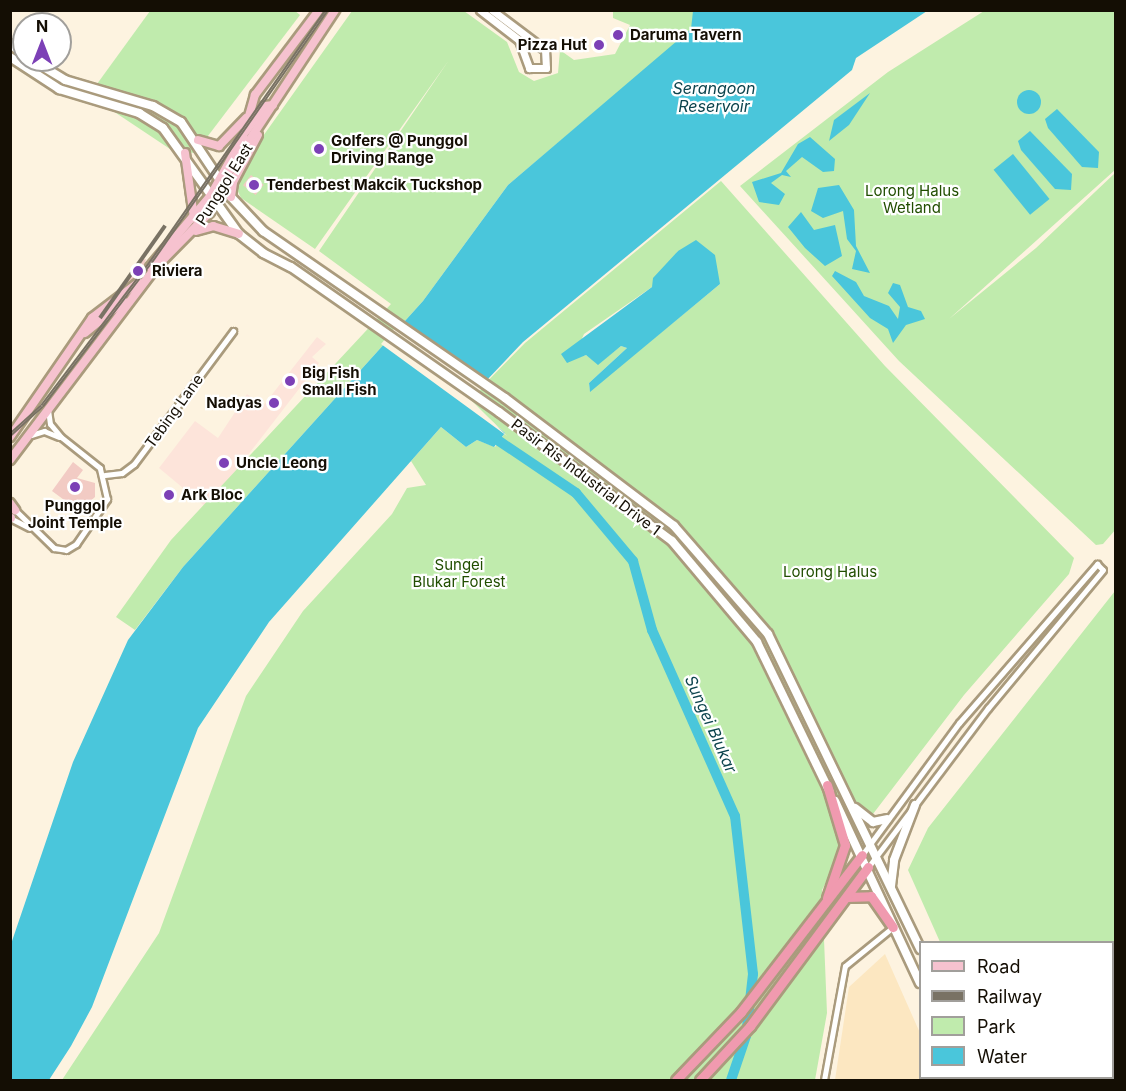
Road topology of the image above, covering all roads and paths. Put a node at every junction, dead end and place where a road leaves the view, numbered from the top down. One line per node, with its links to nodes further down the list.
1 (319, 10): 6 (main road, Punggol East)
2 (335, 10): 7 (main road, Punggol East)
3 (480, 10): 4 (street)
4 (492, 10)
5 (10, 57): 14 (main road)
6 (280, 60): 7 (main road); 10 (main road, Punggol East)
7 (295, 70): 9 (main road, Punggol East)
8 (52, 72): 13 (main road, Pasir Ris Industrial Drive 1)
9 (273, 105): 11 (main road, Punggol East); 12 (main road)
10 (249, 113): 12 (main road, Punggol East); 13 (main road)
11 (259, 129): 15 (main road, Punggol East); 16 (main road)
12 (243, 136): 15 (main road, Punggol East)
13 (198, 140): 15 (main road, Pasir Ris Industrial Drive 1)
14 (185, 153): 17 (main road); 18 (main road)
15 (221, 179): 16 (main road, Pasir Ris Industrial Drive 1); 17 (main road, Punggol East)
16 (231, 197): 33 (main road, Pasir Ris Industrial Drive 1)
17 (213, 198): 18 (main road, Punggol East); 19 (main road, Punggol East); 20 (main road)
18 (194, 218): 22 (main road, Punggol East)
19 (193, 233): 20 (main road); 23 (main road, Punggol East)
20 (239, 234): 32 (main road, Pasir Ris Industrial Drive 1)
21 (233, 331): 29 (street, Tebing Lane)
22 (78, 339): 23 (main road); 25 (main road, Punggol East)
23 (90, 353): 24 (main road, Punggol East)
24 (48, 409): 26 (main road, Punggol East); 27 (street)
25 (10, 436)
26 (28, 436): 27 (street); 28 (main road, Punggol East)
27 (61, 437): 29 (street)
28 (10, 460)
29 (105, 475): 31 (street)
30 (11, 512): 31 (street); 31 (street)
31 (32, 528)
32 (827, 785): 37 (main road, Pasir Ris Industrial Drive 1); 41 (highway)
33 (849, 803): 35 (main road); 36 (main road, Pasir Ris Industrial Drive 1)
34 (915, 806): 35 (street); 38 (street); 40 (main road)
35 (887, 819): 36 (street)
36 (870, 844): 37 (street); 38 (main road, Pasir Ris Industrial Drive 1)
37 (862, 855): 39 (main road, Pasir Ris Industrial Drive 1); 41 (highway)
38 (875, 856): 39 (street); 40 (main road, Pasir Ris Industrial Drive 1)
39 (868, 867): 42 (highway); 43 (main road, Pasir Ris Industrial Drive 1)
40 (891, 889): 44 (main road, Pasir Ris Industrial Drive 1)
41 (827, 898): 46 (highway)
42 (844, 899): 43 (highway); 47 (highway)
43 (892, 927): 45 (main road, Pasir Ris Industrial Drive 1); 48 (street)
44 (919, 945)
45 (919, 979)
46 (676, 1080)
47 (699, 1080)
48 (824, 1080)

